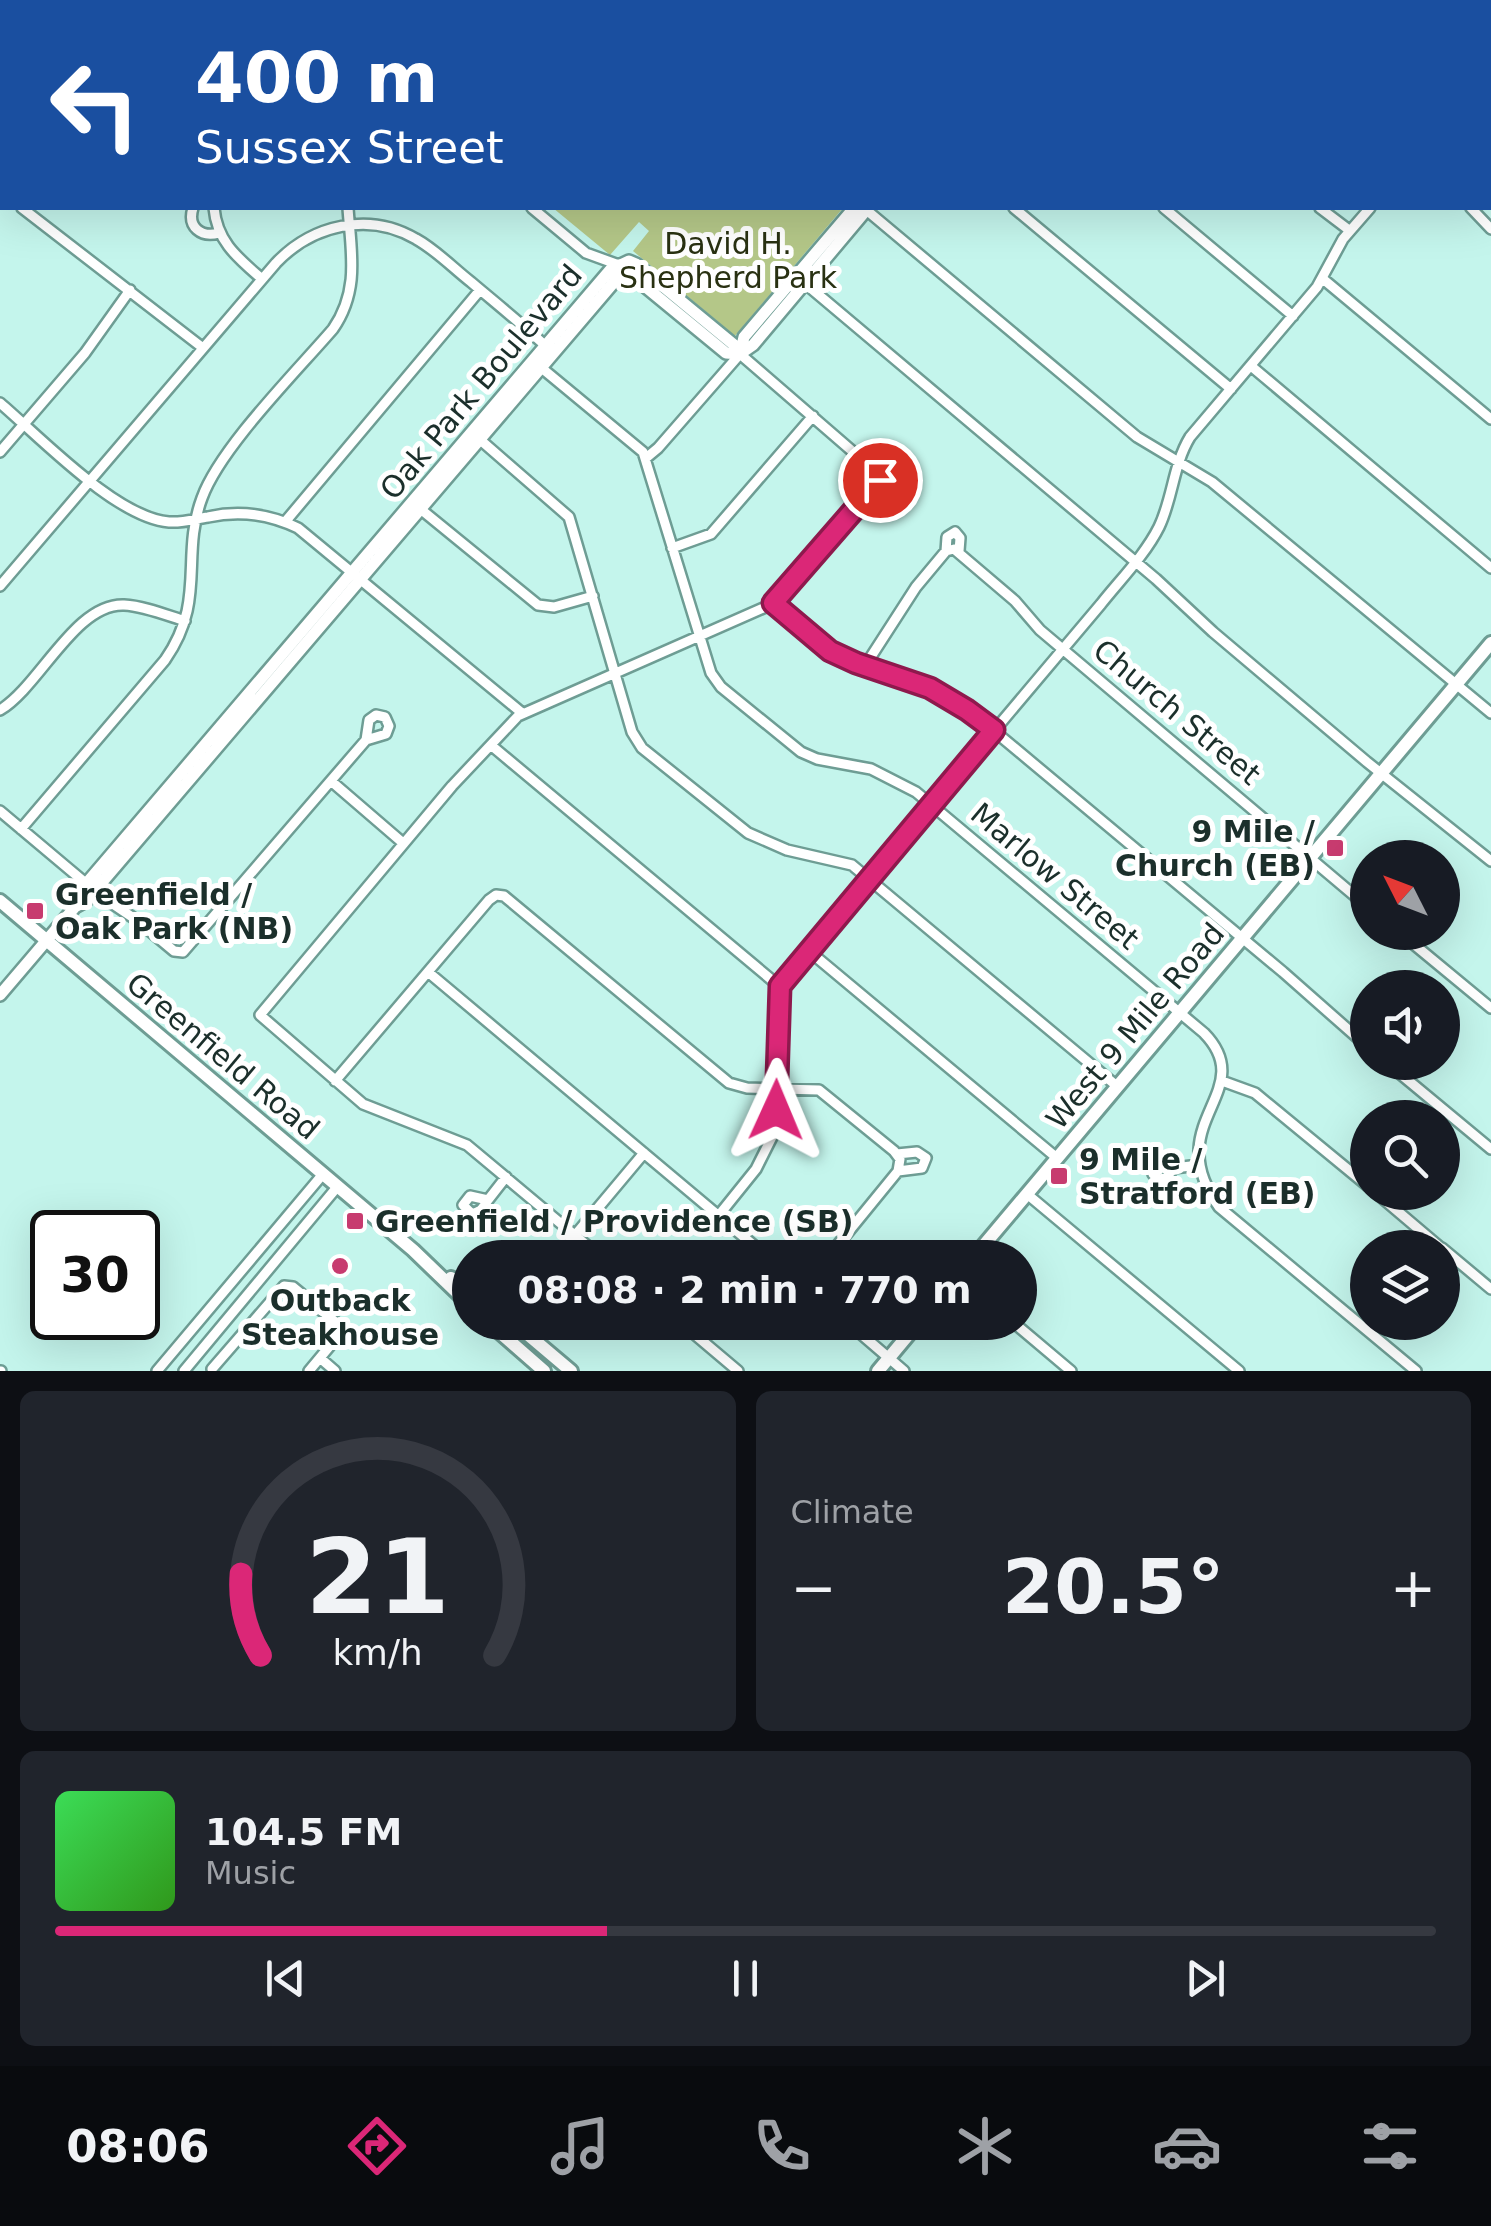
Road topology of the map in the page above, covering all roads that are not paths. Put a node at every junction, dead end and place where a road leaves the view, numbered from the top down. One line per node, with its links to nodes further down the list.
1 (25, 210): 21 (street)
2 (193, 210): 16 (street)
3 (214, 210): 16 (street)
4 (348, 210): 13 (street)
5 (534, 210): 17 (street)
6 (861, 210): 20 (street)
7 (865, 210): 37 (street)
8 (1016, 210): 29 (street)
9 (1166, 210): 23 (street)
10 (1323, 210): 15 (street)
11 (1368, 210): 15 (street)
12 (1473, 210): 14 (street)
13 (349, 224): 18 (street); 22 (street); 40 (street)
14 (1491, 229)
15 (1349, 230): 19 (street)
16 (219, 233): 18 (street)
17 (619, 265): 25 (street, Oak Park Boulevard); 26 (street)
18 (262, 279): 24 (street)
19 (1323, 279): 23 (street); 32 (street)
20 (800, 280): 26 (street); 45 (street)
21 (130, 290): 24 (street); 33 (street)
22 (480, 290): 25 (street); 41 (street)
23 (1293, 316): 28 (street)
24 (203, 348): 38 (street)
25 (550, 349): 27 (street, Oak Park Boulevard)
26 (740, 354): 31 (street); 36 (street)
27 (537, 364): 34 (street, Oak Park Boulevard); 36 (street, Marlow Street)
28 (1251, 366): 29 (street); 46 (street)
29 (1231, 390): 37 (street)
30 (0, 403): 33 (street)
31 (813, 416): 42 (street); 50 (street)
32 (1491, 419)
33 (24, 424): 35 (street); 38 (street)
34 (476, 436): 39 (street, Oak Park Boulevard); 49 (street)
35 (0, 452)
36 (646, 458): 42 (street, Marlow Street)
37 (1178, 462): 45 (street); 57 (street)
38 (90, 480): 40 (street); 48 (street)
39 (416, 505): 47 (street, Oak Park Boulevard); 49 (street)
40 (196, 520): 41 (street); 51 (street)
41 (284, 522): 47 (street)
42 (672, 548): 52 (street, Marlow Street)
43 (946, 550): 44 (street); 44 (street); 55 (street)
44 (959, 552): 54 (street, Church Street)
45 (1135, 560): 54 (street); 64 (street)
46 (1491, 568)
47 (357, 575): 59 (street); 73 (street, Oak Park Boulevard)
48 (0, 586)
49 (593, 596): 56 (street)
50 (773, 603): 52 (street); 55 (street)
51 (185, 621): 58 (street); 68 (street)
52 (698, 636): 56 (street); 66 (street, Marlow Street)
53 (1491, 643): 57 (main road, West 9 Mile Road)
54 (1063, 649): 61 (street); 70 (street, Church Street)
55 (865, 666): 61 (street)
56 (615, 672): 59 (street); 72 (street)
57 (1456, 685): 60 (street); 64 (main road, West 9 Mile Road)
58 (0, 710)
59 (522, 712): 63 (street)
60 (1491, 714)
61 (994, 730): 66 (street); 76 (street)
62 (366, 740): 65 (street)
63 (492, 746): 69 (street); 81 (street)
64 (1382, 772): 70 (main road, West 9 Mile Road); 71 (street)
65 (331, 781): 69 (street); 73 (street)
66 (932, 805): 72 (street); 84 (street, Marlow Street)
67 (0, 811): 68 (street)
68 (21, 829): 73 (street)
69 (404, 843): 87 (street)
70 (1310, 857): 74 (street, Church Street); 76 (main road, West 9 Mile Road)
71 (1491, 861)
72 (869, 879): 79 (street); 89 (street)
73 (90, 888): 77 (street, Oak Park Boulevard)
74 (1350, 891)
75 (0, 902): 77 (main road, Greenfield Road)
76 (1242, 938): 84 (main road, West 9 Mile Road); 85 (street)
77 (46, 940): 82 (street, Oak Park Boulevard); 99 (main road, Greenfield Road)
78 (1421, 950): 83 (street)
79 (809, 951): 81 (street); 94 (street)
80 (428, 972): 87 (street); 90 (street); 92 (street)
81 (780, 986): 90 (street)
82 (0, 995)
83 (1491, 1008)
84 (1180, 1012): 88 (street, Marlow Street); 89 (main road, West 9 Mile Road)
85 (1350, 1031)
86 (1407, 1080): 91 (street)
87 (335, 1081): 100 (street)
88 (1222, 1081): 95 (street); 98 (street)
89 (1118, 1087): 94 (main road, West 9 Mile Road)
90 (776, 1088): 93 (street); 105 (street)
91 (1491, 1150)
92 (644, 1153): 105 (street); 107 (street)
93 (897, 1154): 97 (street); 97 (street)
94 (1057, 1158): 102 (main road, West 9 Mile Road)
95 (1200, 1165): 96 (street); 143 (street)
96 (1174, 1168)
97 (898, 1171): 111 (street)
98 (1350, 1171)
99 (323, 1174): 101 (main road, Greenfield Road); 114 (street)
100 (506, 1177): 103 (street); 107 (street)
101 (338, 1186): 113 (main road, Greenfield Road); 116 (street)
102 (1027, 1194): 112 (main road, West 9 Mile Road); 142 (street)
103 (488, 1200)
104 (1397, 1210): 106 (street)
105 (718, 1215): 110 (street)
106 (1420, 1230)
107 (575, 1234): 108 (street); 109 (street)
108 (570, 1240)
109 (582, 1240)
110 (748, 1240)
111 (842, 1240)
112 (988, 1240)
113 (413, 1250): 117 (main road, Greenfield Road); 118 (main road, Greenfield Road)
114 (249, 1262): 116 (street); 126 (street)
115 (1460, 1263): 119 (street)
116 (264, 1275): 127 (street)
117 (452, 1278)
118 (452, 1288)
119 (1491, 1289)
120 (509, 1340): 136 (main road)
121 (534, 1340): 137 (main road)
122 (701, 1340): 138 (street)
123 (868, 1340): 129 (street)
124 (904, 1340): 129 (main road)
125 (1034, 1340): 141 (street)
126 (182, 1342): 127 (street); 130 (street)
127 (198, 1355): 131 (street); 133 (street)
128 (320, 1358): 131 (street); 134 (street); 135 (street)
129 (889, 1358): 139 (main road); 140 (street)
130 (168, 1359): 132 (street); 133 (street)
131 (214, 1370)
132 (158, 1371)
133 (183, 1371)
134 (309, 1371)
135 (335, 1371)
136 (544, 1371)
137 (570, 1371)
138 (738, 1371)
139 (878, 1371)
140 (904, 1371)
141 (1070, 1371)
142 (1239, 1371)
143 (1416, 1371)

